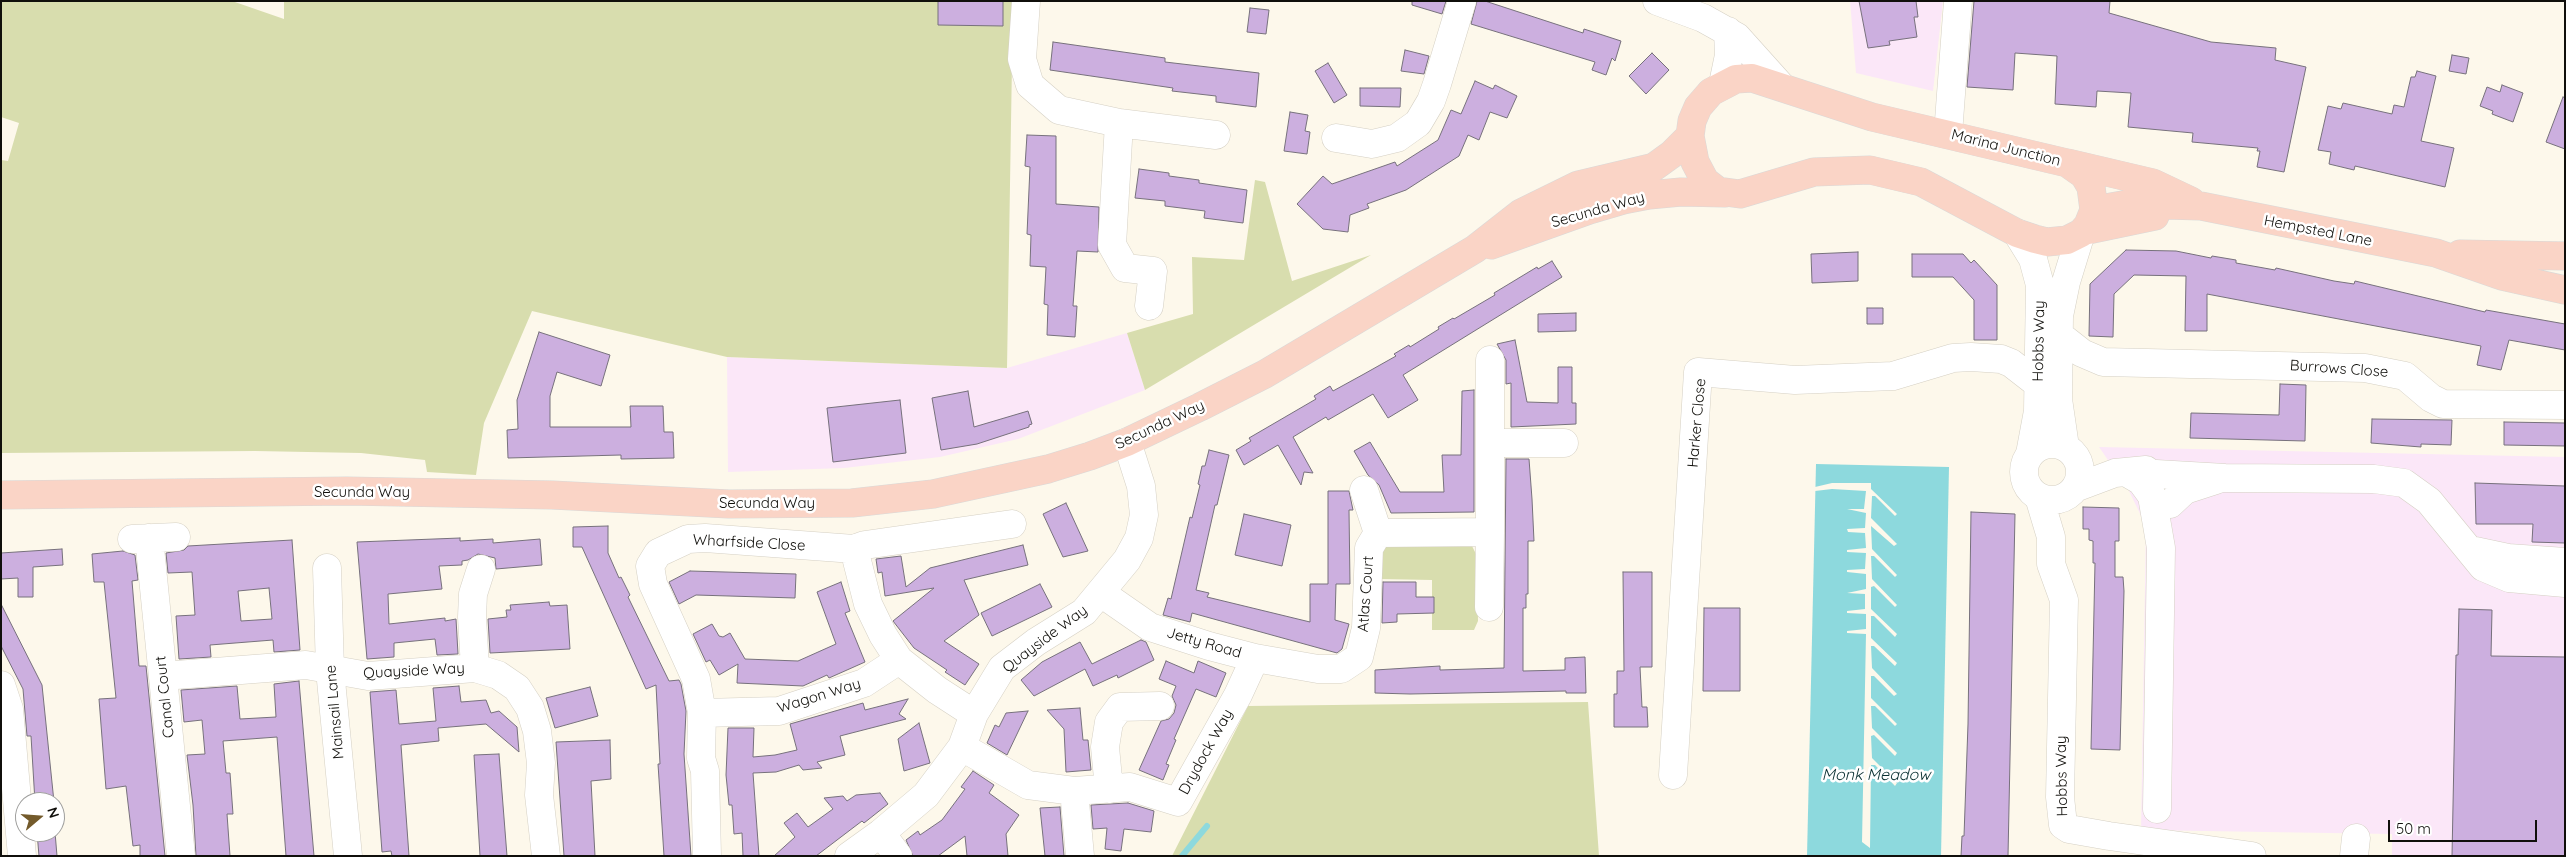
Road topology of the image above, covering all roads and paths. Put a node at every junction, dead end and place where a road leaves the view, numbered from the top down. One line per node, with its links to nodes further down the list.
1 (1026, 1): 8 (street)
2 (1462, 1): 12 (street)
3 (1657, 1): 5 (street)
4 (1958, 1): 9 (street)
5 (1728, 32): 6 (street); 7 (street)
6 (1723, 84): 7 (main road, Marina Junction); 11 (main road, Marina Junction)
7 (1781, 86): 9 (main road, Marina Junction)
8 (1119, 123): 10 (street); 24 (street)
9 (1948, 134): 13 (main road, Marina Junction)
10 (1216, 135)
11 (1690, 136): 14 (main road, Marina Junction); 18 (main road, Secunda Way)
12 (1336, 138)
13 (2067, 163): 15 (main road, Hempsted Lane); 16 (main road, Marina Junction)
14 (1725, 193): 17 (main road); 18 (main road, Secunda Way)
15 (2201, 206): 16 (main road, Hempsted Lane); 19 (main road, Hempsted Lane)
16 (2086, 225): 17 (main road); 25 (street, Hobbs Way)
17 (2017, 233): 25 (street, Hobbs Way)
18 (1475, 250): 31 (main road, Secunda Way)
19 (2436, 253): 20 (main road, Hempsted Lane); 23 (main road, Hempsted Lane)
20 (2522, 254): 21 (main road, Hempsted Lane); 22 (main road)
21 (2565, 256)
22 (2565, 272)
23 (2565, 290)
24 (1149, 306)
25 (2049, 336): 26 (street); 28 (street, Burrows Close); 29 (street, Hobbs Way)
26 (2001, 359): 29 (street, Harker Close); 68 (street, Harker Close)
27 (1490, 360): 32 (street)
28 (2104, 362): 29 (street, Burrows Close); 30 (street, Burrows Close)
29 (2048, 385): 34 (street, Hobbs Way); 35 (street, Hobbs Way)
30 (2565, 406)
31 (1127, 442): 40 (main road, Secunda Way); 55 (street, Quayside Way)
32 (1491, 443): 33 (street); 44 (street)
33 (1564, 443)
34 (2070, 452): 35 (street); 36 (street); 39 (street)
35 (2030, 454): 41 (street)
36 (2133, 474): 37 (street); 39 (street); 42 (street); 48 (street)
37 (2225, 478): 42 (street); 49 (street)
38 (1364, 490): 45 (street)
39 (2073, 491): 41 (street); 46 (street, Hobbs Way)
40 (1, 495)
41 (2039, 497): 46 (street, Hobbs Way)
42 (2170, 504): 48 (street)
43 (1012, 524): 50 (street, Wharfside Close)
44 (1490, 532): 45 (street); 56 (street)
45 (1378, 533): 60 (street, Atlas Court)
46 (2051, 537): 82 (street, Hobbs Way)
47 (152, 538): 62 (street, Canal Court)
48 (2161, 548): 71 (street)
49 (2469, 548): 51 (street); 54 (street)
50 (854, 549): 58 (street); 65 (street, Wharfside Close)
51 (2565, 562)
52 (327, 568): 61 (street, Mainsail Lane)
53 (481, 569): 59 (street)
54 (2565, 582)
55 (1101, 592): 57 (street, Jetty Road); 66 (street, Quayside Way)
56 (1490, 607)
57 (1255, 658): 60 (street, Jetty Road); 69 (street, Drydock Way)
58 (899, 660): 65 (street, Wagon Way); 66 (street)
59 (475, 668): 61 (street, Quayside Way); 77 (street, Quayside Way)
60 (1318, 668)
61 (330, 670): 62 (street, Quayside Way); 76 (street, Mainsail Lane)
62 (163, 676): 75 (street, Canal Court)
63 (1, 686): 72 (street)
64 (1160, 706): 69 (street)
65 (702, 714): 78 (street, Wharfside Close)
66 (974, 714): 67 (street, Quayside Way)
67 (962, 747): 70 (street, Drydock Way); 73 (street, Quayside Way)
68 (1672, 775)
69 (1109, 789): 70 (street, Drydock Way)
70 (1074, 792): 81 (street)
71 (2157, 809)
72 (10, 820): 74 (street)
73 (881, 833): 79 (street, Quayside Way); 80 (street)
74 (22, 856)
75 (181, 856)
76 (348, 856)
77 (546, 856)
78 (707, 856)
79 (849, 856)
80 (898, 856)
81 (1080, 856)
82 (2252, 856)

